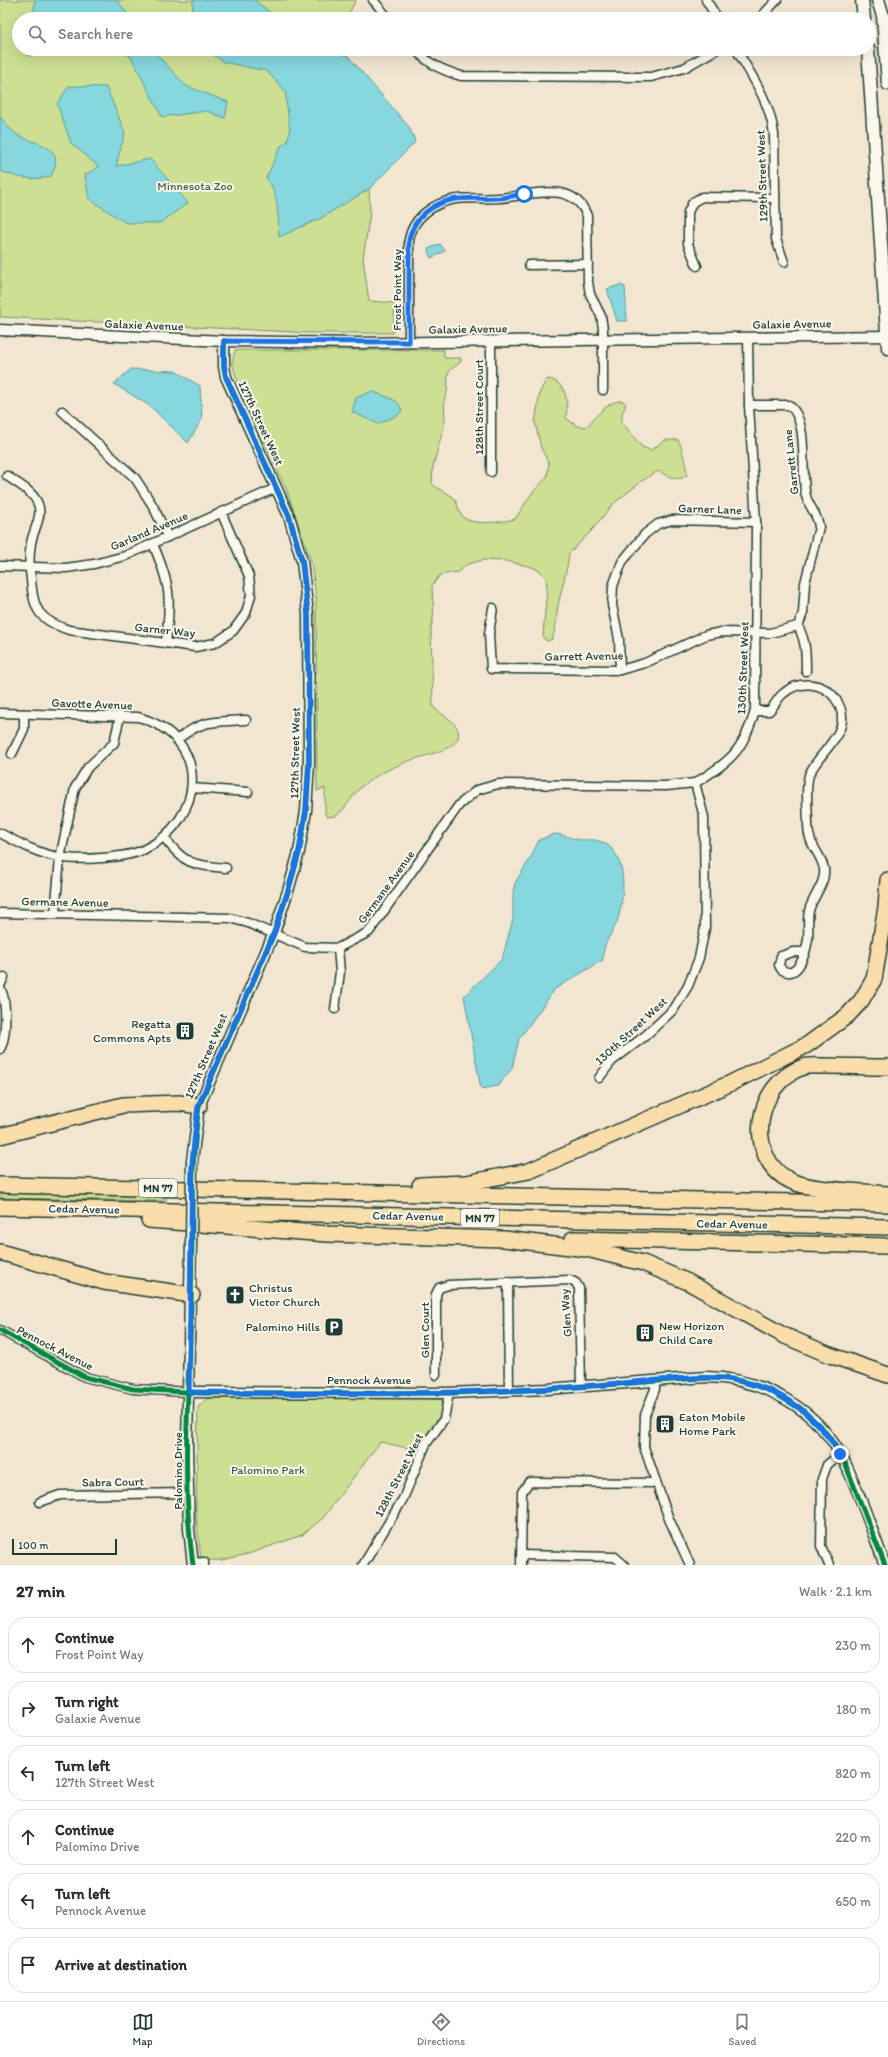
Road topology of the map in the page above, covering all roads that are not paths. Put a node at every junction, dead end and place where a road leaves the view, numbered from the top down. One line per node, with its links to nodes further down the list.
1 (373, 0): 6 (street)
2 (706, 0): 7 (street)
3 (777, 0): 8 (street)
4 (862, 0): 9 (main road)
5 (878, 0): 14 (main road)
6 (383, 12)
7 (714, 12)
8 (766, 12)
9 (863, 12)
10 (421, 56): 11 (street)
11 (705, 56)
12 (740, 56): 15 (street, 129th Street West)
13 (868, 56): 21 (main road)
14 (888, 84)
15 (775, 198): 16 (street, 129th Street West); 19 (street)
16 (784, 262)
17 (588, 264): 18 (street); 23 (street, Frost Point Way); 26 (street, Frost Point Way)
18 (529, 265)
19 (697, 266)
20 (0, 330): 24 (street, Galaxie Avenue)
21 (888, 336): 22 (street, Galaxie Avenue); 27 (main road)
22 (748, 338): 23 (street, Galaxie Avenue); 29 (street, 130th Street West)
23 (602, 340): 25 (street, Galaxie Avenue); 28 (street, Frost Point Way)
24 (224, 341): 26 (street, Galaxie Avenue); 33 (street, 127th Street West)
25 (491, 341): 26 (street, Galaxie Avenue); 31 (street, 128th Street Court)
26 (409, 342)
27 (888, 348)
28 (603, 390)
29 (749, 405): 35 (street, 130th Street West); 41 (street, Garrett Lane)
30 (62, 411): 36 (street)
31 (491, 472)
32 (7, 476): 39 (street, Garner Way)
33 (276, 488): 34 (street, Garland Avenue); 63 (street, 127th Street West)
34 (221, 512): 36 (street, Garland Avenue); 43 (street, Garner Way)
35 (756, 522): 42 (street, 130th Street West); 44 (street, Garner Lane)
36 (168, 537): 37 (street, Garland Avenue)
37 (153, 544): 39 (street, Garland Avenue); 43 (street)
38 (0, 566): 39 (street, Garland Avenue)
39 (29, 567): 43 (street, Garner Way)
40 (493, 608): 44 (street, Garrett Avenue)
41 (798, 626): 42 (street, Garrett Avenue); 45 (street)
42 (757, 633): 44 (street, Garrett Avenue); 46 (street, 130th Street West)
43 (166, 643)
44 (620, 670)
45 (806, 671)
46 (755, 711): 53 (street, 130th Street West); 65 (street)
47 (0, 713): 48 (street, Gavotte Avenue)
48 (24, 714): 49 (street, Gavotte Avenue); 52 (street)
49 (120, 716): 51 (street, Gavotte Avenue); 58 (street)
50 (246, 720): 51 (street)
51 (178, 739): 54 (street)
52 (12, 754)
53 (695, 782): 64 (street, Germane Avenue); 73 (street, 130th Street West)
54 (192, 788): 55 (street); 57 (street)
55 (248, 792)
56 (0, 833): 58 (street)
57 (164, 837): 58 (street); 59 (street)
58 (60, 858): 62 (street)
59 (226, 868)
60 (888, 880): 71 (highway)
61 (0, 913): 62 (street, Germane Avenue)
62 (54, 914): 63 (street, Germane Avenue)
63 (274, 933): 64 (street, Germane Avenue); 74 (street, 127th Street West)
64 (338, 948): 68 (street)
65 (804, 952)
66 (4, 977): 67 (street)
67 (0, 987): 69 (street)
68 (335, 1009)
69 (0, 1049)
70 (888, 1057): 71 (highway)
71 (768, 1064): 78 (highway)
72 (888, 1067): 79 (highway)
73 (599, 1078)
74 (198, 1106): 75 (highway); 76 (street, 127th Street West)
75 (0, 1136)
76 (192, 1161): 89 (street, Palomino Drive, bridge)
77 (0, 1185): 78 (highway, Cedar Avenue / MN 77)
78 (316, 1192): 80 (highway, Cedar Avenue / MN 77)
79 (888, 1194)
80 (888, 1204)
81 (0, 1207): 82 (highway, Cedar Avenue / MN 77)
82 (71, 1209): 83 (highway, Cedar Avenue / MN 77); 84 (highway)
83 (888, 1227)
84 (504, 1239): 85 (highway); 92 (highway)
85 (888, 1246)
86 (0, 1252): 89 (highway)
87 (508, 1282): 88 (street, Glen Way); 94 (street, Glen Way); 95 (street)
88 (442, 1286): 91 (street, Glen Court)
89 (192, 1295): 96 (street, Palomino Drive)
90 (0, 1330): 96 (street, Pennock Avenue)
91 (436, 1375)
92 (888, 1375)
93 (655, 1381): 94 (street, Pennock Avenue); 98 (street, Pennock Avenue); 99 (street)
94 (580, 1386): 95 (street, Pennock Avenue)
95 (509, 1391): 97 (street, Pennock Avenue)
96 (189, 1392): 97 (street, Pennock Avenue); 100 (street, Palomino Drive)
97 (449, 1393): 105 (street, 128th Street West)
98 (840, 1454): 109 (street); 110 (street, Pennock Avenue)
99 (656, 1483): 102 (street); 108 (street)
100 (188, 1493): 101 (street, Sabra Court); 103 (street, Palomino Drive)
101 (40, 1502)
102 (521, 1555): 106 (street); 107 (street)
103 (193, 1564): 104 (street)
104 (204, 1565)
105 (363, 1565)
106 (521, 1565)
107 (624, 1565)
108 (690, 1565)
109 (829, 1565)
110 (885, 1565)

